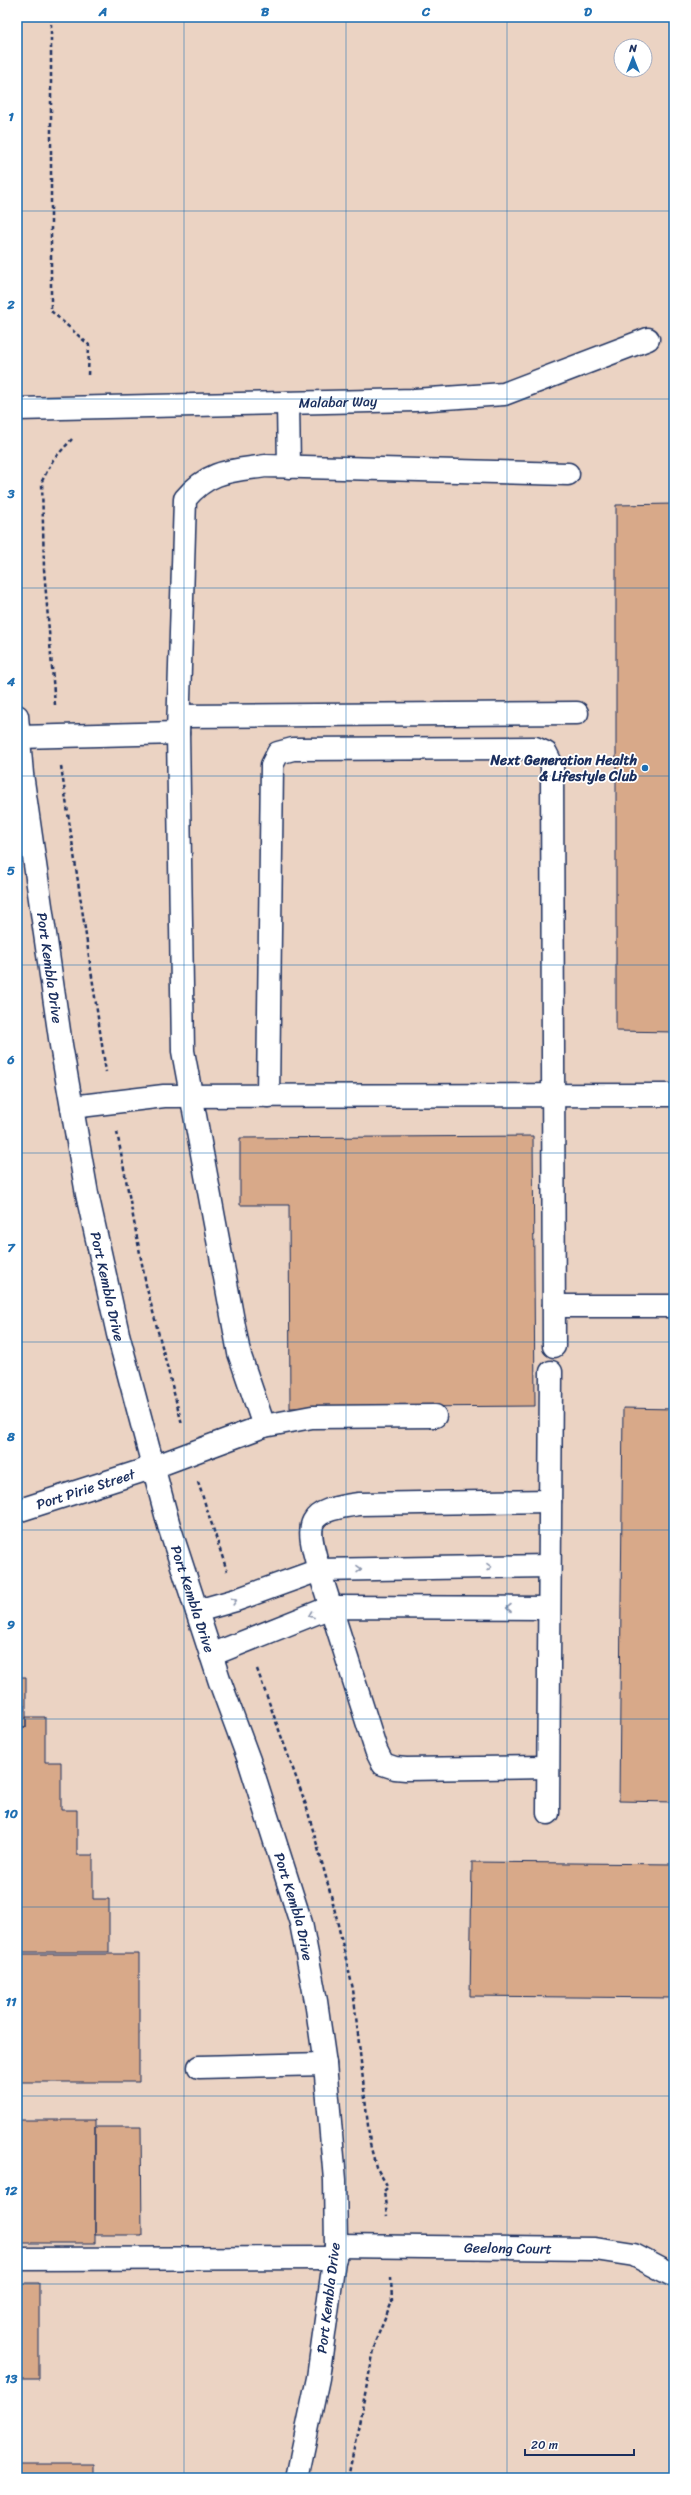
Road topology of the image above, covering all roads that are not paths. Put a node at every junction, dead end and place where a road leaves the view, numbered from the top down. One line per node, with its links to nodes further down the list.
1 (648, 339): 2 (street, Malabar Way)
2 (288, 403): 3 (street, Malabar Way); 4 (street)
3 (17, 409)
4 (289, 467): 5 (street); 8 (street)
5 (568, 474)
6 (577, 713): 8 (street)
7 (17, 716): 9 (street, Port Kembla Drive)
8 (179, 725): 9 (street); 12 (street)
9 (19, 737): 14 (street, Port Kembla Drive)
10 (554, 1095): 11 (street); 13 (street); 13 (street); 15 (street)
11 (674, 1095)
12 (191, 1096): 13 (street); 14 (street); 20 (street)
13 (268, 1096)
14 (72, 1107): 21 (street, Port Kembla Drive)
15 (554, 1306): 16 (street); 17 (street)
16 (674, 1306)
17 (554, 1346)
18 (551, 1372): 22 (street)
19 (435, 1416): 20 (street, Port Pirie Street)
20 (264, 1426): 21 (street, Port Pirie Street)
21 (154, 1467): 23 (street, Port Pirie Street); 28 (street, Port Kembla Drive)
22 (550, 1501): 24 (street); 25 (street)
23 (17, 1511)
24 (549, 1566): 25 (street, one-way to 24); 27 (street)
25 (319, 1570): 26 (street); 28 (street, one-way to 25)
26 (331, 1607): 27 (street, one-way to 26); 29 (street, one-way to 29); 30 (street)
27 (548, 1608): 30 (street)
28 (197, 1611): 29 (street, Port Kembla Drive)
29 (211, 1655): 32 (street, Port Kembla Drive)
30 (547, 1767): 31 (street)
31 (548, 1813)
32 (325, 2064): 33 (street); 34 (street, Port Kembla Drive)
33 (199, 2067)
34 (336, 2252): 35 (street, Geelong Court); 36 (street, Geelong Court); 37 (street, Port Kembla Drive)
35 (17, 2260)
36 (674, 2276)
37 (297, 2478)

